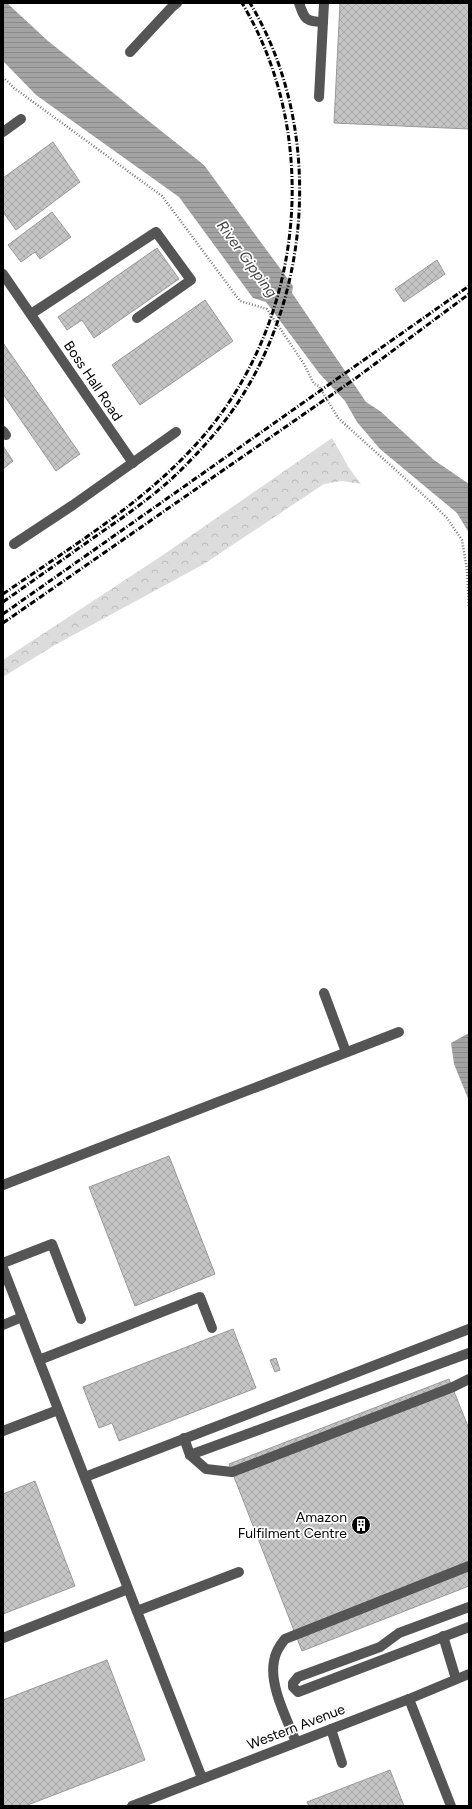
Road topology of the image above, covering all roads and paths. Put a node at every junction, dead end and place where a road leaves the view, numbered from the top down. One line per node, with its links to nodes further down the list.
1 (177, 3): 5 (street)
2 (299, 3): 4 (street)
3 (324, 3): 4 (street)
4 (323, 22): 7 (street)
5 (130, 52)
6 (3, 77): 16 (path)
7 (319, 97)
8 (21, 119): 9 (street)
9 (3, 132)
10 (3, 274): 11 (street, Boss Hall Road)
11 (31, 314): 12 (street); 14 (street, Boss Hall Road)
12 (137, 318)
13 (176, 432): 14 (street)
14 (133, 463): 15 (street)
15 (14, 544)
16 (469, 607)
17 (324, 993): 19 (street)
18 (399, 1032): 19 (street)
19 (346, 1052): 20 (street)
20 (3, 1185)
21 (3, 1263): 24 (street)
22 (3, 1268): 23 (street)
23 (22, 1317): 25 (street); 29 (street)
24 (81, 1319)
25 (3, 1325)
26 (212, 1328): 29 (street)
27 (469, 1329): 33 (street)
28 (469, 1353): 34 (street)
29 (39, 1360): 31 (street)
30 (469, 1378): 34 (street)
31 (58, 1410): 32 (street); 35 (street)
32 (3, 1431)
33 (184, 1438): 34 (street); 35 (street)
34 (190, 1455)
35 (85, 1477): 38 (street)
36 (469, 1566): 48 (street)
37 (239, 1572): 40 (street)
38 (128, 1589): 40 (street); 43 (street)
39 (469, 1607): 42 (street)
40 (137, 1612): 50 (street)
41 (469, 1626): 42 (street)
42 (443, 1636): 45 (street)
43 (3, 1638)
44 (469, 1674): 45 (street, Western Avenue)
45 (456, 1679): 46 (street, Western Avenue)
46 (409, 1699): 47 (street, Western Avenue); 52 (street)
47 (331, 1729): 48 (street, Western Avenue); 49 (street)
48 (296, 1742): 50 (street, Western Avenue)
49 (342, 1763)
50 (202, 1778): 51 (street, Western Avenue)
51 (132, 1806)
52 (451, 1806)

